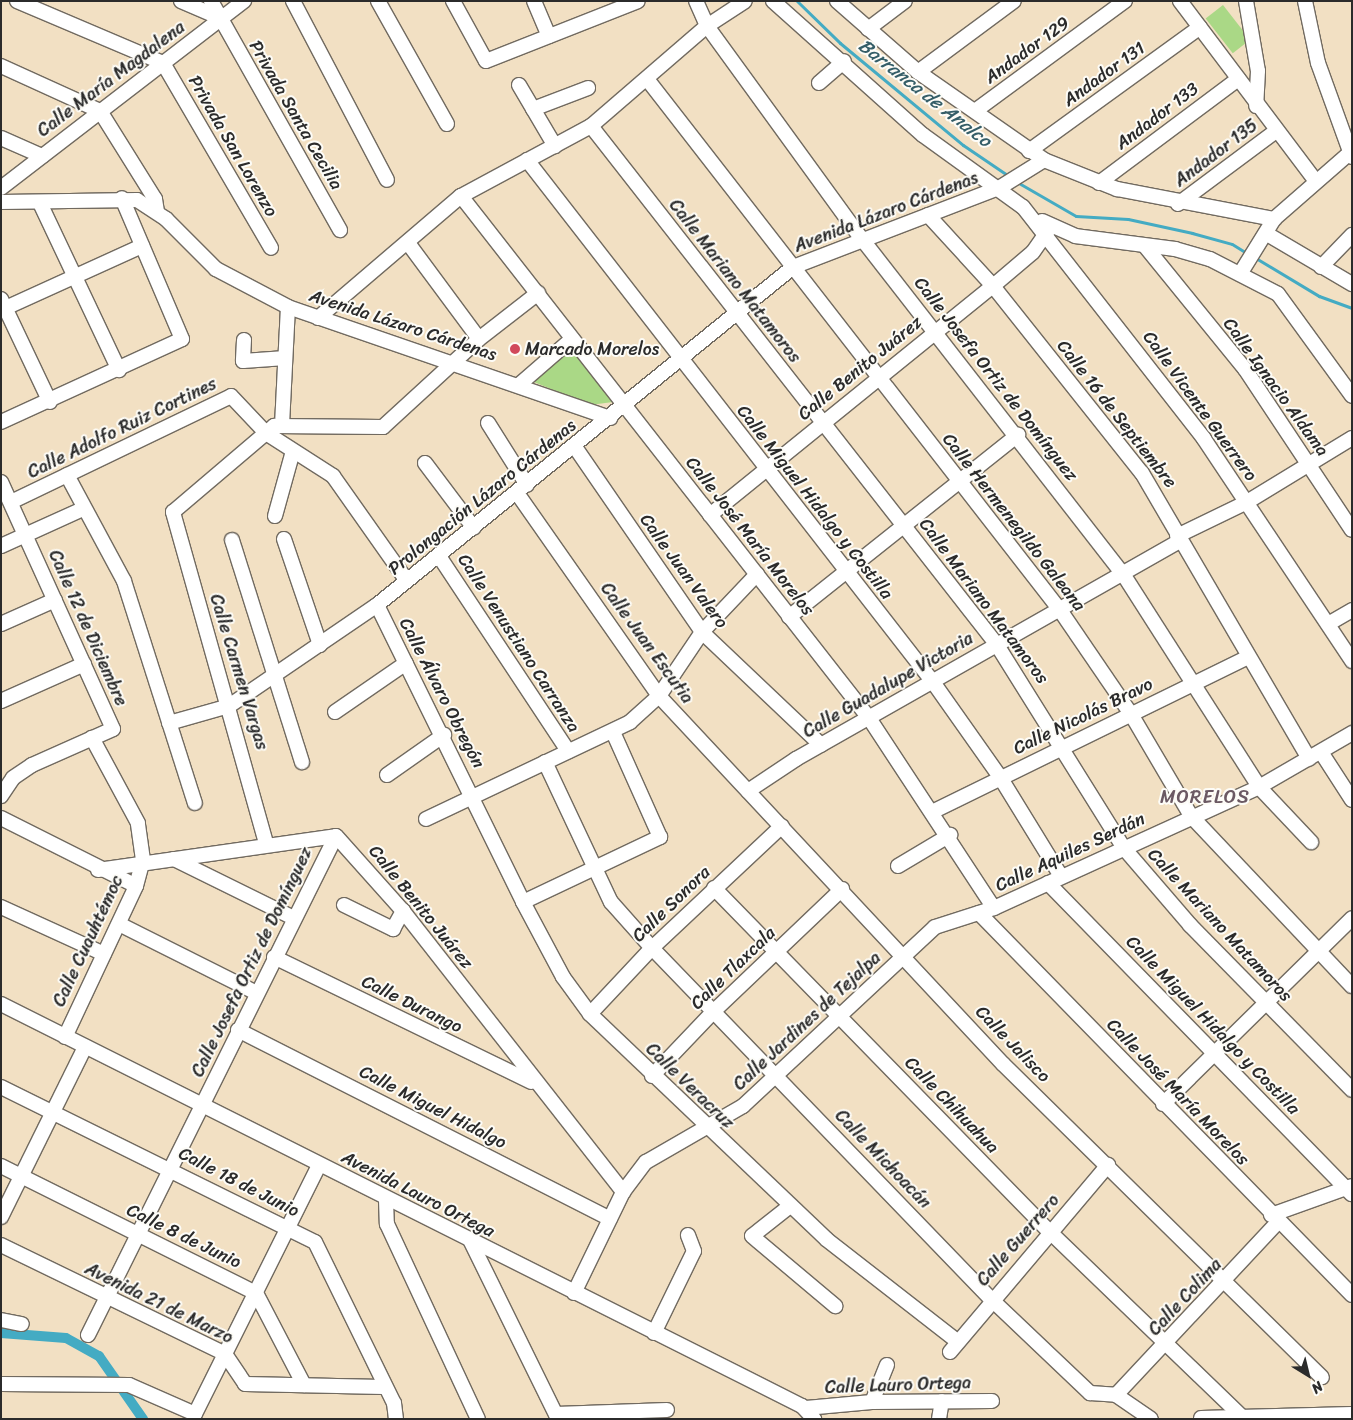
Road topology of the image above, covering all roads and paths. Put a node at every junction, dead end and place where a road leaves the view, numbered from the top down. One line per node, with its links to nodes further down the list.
1 (17, 1): 27 (street)
2 (182, 1): 21 (street)
3 (210, 1): 21 (street, Privada Santa Cecilia)
4 (244, 1): 21 (street, Calle María Magdalena)
5 (293, 1): 49 (street)
6 (378, 1): 39 (street)
7 (453, 1): 25 (street)
8 (534, 1): 25 (street)
9 (638, 1): 20 (street)
10 (696, 1): 22 (street, Calle Josefa Ortiz de Domínguez)
11 (745, 1): 22 (street)
12 (773, 1): 26 (street, Calle Vicente Guerrero)
13 (837, 1): 24 (street)
14 (905, 1): 24 (street)
15 (1014, 1): 29 (street)
16 (1125, 1): 38 (street, Andador 129)
17 (1180, 1): 23 (street)
18 (1246, 1): 35 (street)
19 (1305, 1): 45 (street)
20 (613, 6): 25 (street)
21 (219, 18): 27 (street, Calle María Magdalena); 62 (street, Privada Santa Cecilia)
22 (707, 26): 30 (street); 65 (street, Calle Josefa Ortiz de Domínguez)
23 (1200, 28): 31 (street); 44 (street, Andador 131)
24 (868, 29): 29 (street)
25 (548, 36)
26 (844, 61): 32 (street); 52 (street, Calle Vicente Guerrero)
27 (163, 63): 37 (street, Calle María Magdalena); 70 (street, Privada San Lorenzo)
28 (1, 66): 37 (street)
29 (918, 72): 38 (street)
30 (648, 79): 40 (street); 71 (street, Calle Hermenegildo Galeana)
31 (1238, 79): 35 (street); 51 (street, Andador 133)
32 (819, 83)
33 (519, 85): 36 (street)
34 (588, 88): 36 (street)
35 (1256, 106): 41 (street)
36 (533, 109): 43 (street)
37 (100, 110): 46 (street, Calle María Magdalena); 59 (street)
38 (974, 111): 44 (street)
39 (447, 124)
40 (592, 126): 43 (street); 80 (street, Calle Mariano Matamoros)
41 (1276, 131): 50 (street); 58 (street, Andador 135)
42 (1, 138): 46 (street)
43 (555, 146): 47 (street)
44 (1029, 151): 48 (street)
45 (1351, 154): 50 (street)
46 (42, 156): 53 (street, Calle María Magdalena)
47 (527, 160): 54 (street); 87 (street, Calle Miguel Hidalgo y Costilla)
48 (1042, 162): 51 (street); 52 (street, Avenida Lázaro Cárdenas)
49 (386, 180)
50 (1315, 180): 61 (street)
51 (1099, 183): 58 (street)
52 (1003, 186): 60 (street, Avenida Lázaro Cárdenas); 63 (street, Calle Vicente Guerrero)
53 (1, 188)
54 (461, 196): 67 (street); 77 (street, Calle José María Morelos)
55 (122, 198): 57 (street, Avenida Lázaro Cárdenas); 59 (street, Avenida Lázaro Cárdenas); 68 (street)
56 (1, 202): 57 (street, Avenida Lázaro Cárdenas)
57 (40, 203): 74 (street)
58 (1178, 204): 61 (street)
59 (157, 212): 79 (street, Avenida Lázaro Cárdenas)
60 (928, 216): 65 (street, Avenida Lázaro Cárdenas); 76 (street, Calle 16 de Septiembre)
61 (1274, 219): 66 (street)
62 (340, 230)
63 (1048, 231): 69 (street); 76 (street, Calle Benito Juárez); 113 (street, Calle Vicente Guerrero)
64 (1352, 235): 72 (street)
65 (862, 239): 71 (street, Avenida Lázaro Cárdenas); 82 (street, Calle Josefa Ortiz de Domínguez)
66 (1264, 239): 72 (street); 73 (street)
67 (408, 243): 81 (street); 83 (street)
68 (142, 246): 74 (street); 89 (street)
69 (1145, 246): 73 (street); 106 (street, Calle Ignacio Aldama)
70 (271, 248)
71 (793, 267): 80 (street, Avenida Lázaro Cárdenas); 90 (street, Calle Hermenegildo Galeana)
72 (1321, 267): 75 (street)
73 (1243, 270): 92 (street)
74 (74, 277): 78 (street); 89 (street)
75 (1352, 284)
76 (993, 286): 82 (street, Calle Benito Juárez); 122 (street, Calle 16 de Septiembre)
77 (538, 293): 83 (street); 84 (street, Calle José María Morelos)
78 (3, 306): 93 (street)
79 (288, 306): 81 (street, Avenida Lázaro Cárdenas); 86 (street)
80 (733, 311): 87 (street, Avenida Lázaro Cárdenas); 97 (street, Calle Mariano Matamoros)
81 (318, 318): 88 (street, Avenida Lázaro Cárdenas)
82 (936, 332): 90 (street, Calle Benito Juárez); 101 (street, Calle Josefa Ortiz de Domínguez)
83 (479, 339): 88 (street)
84 (572, 339): 91 (street); 94 (street, Calle José María Morelos)
85 (244, 340): 86 (street)
86 (282, 358): 99 (street)
87 (679, 360): 94 (street, Avenida Lázaro Cárdenas); 107 (street, Calle Miguel Hidalgo y Costilla)
88 (453, 361): 91 (street, Avenida Lázaro Cárdenas); 99 (street)
89 (119, 370): 93 (street)
90 (877, 378): 97 (street, Calle Benito Juárez); 109 (street, Calle Hermenegildo Galeana)
91 (520, 384): 95 (street, Avenida Lázaro Cárdenas)
92 (1352, 396)
93 (50, 402): 96 (street)
94 (625, 406): 95 (street, Avenida Lázaro Cárdenas); 115 (street, Calle José María Morelos)
95 (610, 418): 103 (street, Prolongación Lázaro Cárdenas)
96 (1, 422)
97 (821, 422): 107 (street, Calle Benito Juárez); 117 (street, Calle Mariano Matamoros)
98 (488, 423): 111 (street, Calle Juan Escutia)
99 (282, 425): 100 (street)
100 (266, 433): 104 (street, Calle Adolfo Ruiz Cortines); 108 (street, Calle Adolfo Ruiz Cortines); 149 (street, Calle Carmen Vargas)
101 (1018, 435): 109 (street); 128 (street, Calle Josefa Ortiz de Domínguez)
102 (1352, 438): 106 (street, Calle Guadalupe Victoria)
103 (575, 447): 111 (street, Prolongación Lázaro Cárdenas); 137 (street, Calle Juan Valero)
104 (293, 450): 116 (street); 129 (street, Calle Adolfo Ruiz Cortines)
105 (425, 463): 118 (street)
106 (1310, 466): 113 (street, Calle Guadalupe Victoria); 119 (street, Calle Ignacio Aldama)
107 (765, 469): 115 (street, Calle Benito Juárez); 126 (street, Calle Miguel Hidalgo y Costilla)
108 (67, 475): 112 (street, Calle Adolfo Ruiz Cortines); 114 (street)
109 (960, 481): 117 (street); 132 (street, Calle Hermenegildo Galeana)
110 (1, 482): 112 (street, Calle 12 de Diciembre)
111 (522, 489): 118 (street, Prolongación Lázaro Cárdenas); 147 (street, Calle Juan Escutia)
112 (11, 502): 120 (street, Calle 12 de Diciembre)
113 (1247, 502): 122 (street, Calle Guadalupe Victoria); 136 (street, Calle Vicente Guerrero)
114 (83, 509): 120 (street); 153 (street)
115 (710, 515): 127 (street, Calle José María Morelos)
116 (275, 516)
117 (905, 526): 126 (street); 139 (street, Calle Mariano Matamoros)
118 (474, 528): 125 (street, Prolongación Lázaro Cárdenas)
119 (1352, 530)
120 (26, 535): 124 (street); 130 (street, Calle 12 de Diciembre)
121 (284, 539): 138 (street)
122 (1178, 539): 128 (street, Calle Guadalupe Victoria); 140 (street, Calle 16 de Septiembre)
123 (232, 540): 144 (street)
124 (1, 546)
125 (439, 556): 129 (street, Prolongación Lázaro Cárdenas); 160 (street, Calle Venustiano Carranza)
126 (848, 571): 134 (street); 145 (street, Calle Miguel Hidalgo y Costilla)
127 (757, 574): 134 (street, Calle José María Morelos); 137 (street)
128 (1123, 574): 132 (street, Calle Guadalupe Victoria); 146 (street, Calle Josefa Ortiz de Domínguez)
129 (407, 581): 131 (street, Prolongación Lázaro Cárdenas)
130 (55, 600): 135 (street); 143 (street, Calle 12 de Diciembre)
131 (377, 605): 138 (street, Prolongación Lázaro Cárdenas); 142 (street, Calle Álvaro Obregón)
132 (1060, 610): 139 (street, Calle Guadalupe Victoria); 151 (street, Calle Hermenegildo Galeana)
133 (1352, 610): 136 (street)
134 (790, 618): 152 (street, Calle José María Morelos)
135 (1, 624)
136 (1328, 624): 141 (street, Calle Vicente Guerrero)
137 (702, 632): 147 (street); 158 (street, Calle Juan Valero)
138 (320, 645): 144 (street, Prolongación Lázaro Cárdenas)
139 (997, 645): 145 (street, Calle Guadalupe Victoria); 159 (street, Calle Mariano Matamoros)
140 (1248, 657): 146 (street, Calle Nicolás Bravo); 162 (street, Calle 16 de Septiembre)
141 (1352, 662)
142 (406, 663): 150 (street); 156 (street, Calle Álvaro Obregón)
143 (84, 664): 148 (street); 157 (street, Calle 12 de Diciembre)
144 (275, 676): 149 (street, Prolongación Lázaro Cárdenas); 163 (street)
145 (933, 682): 152 (street, Calle Guadalupe Victoria); 166 (street, Calle Miguel Hidalgo y Costilla)
146 (1194, 684): 151 (street, Calle Nicolás Bravo); 167 (street, Calle Josefa Ortiz de Domínguez)
147 (659, 696): 154 (street); 168 (street, Calle Juan Escutia)
148 (1, 701)
149 (229, 706): 153 (street, Prolongación Lázaro Cárdenas); 181 (street, Calle Carmen Vargas)
150 (335, 712)
151 (1131, 714): 159 (street, Calle Nicolás Bravo); 174 (street, Calle Hermenegildo Galeana)
152 (869, 718): 158 (street, Calle Guadalupe Victoria); 173 (street, Calle José María Morelos)
153 (169, 724): 172 (street)
154 (613, 732): 160 (street); 186 (street)
155 (1352, 733): 161 (street, Calle Aquiles Serdán)
156 (444, 735): 165 (street); 170 (street, Calle Álvaro Obregón)
157 (92, 738): 169 (street); 184 (street)
158 (821, 745): 168 (street, Calle Guadalupe Victoria)
159 (1064, 746): 166 (street, Calle Nicolás Bravo); 182 (street, Calle Mariano Matamoros)
160 (568, 751): 164 (street)
161 (1321, 752): 162 (street, Calle Aquiles Serdán); 171 (street)
162 (1309, 759): 167 (street, Calle Aquiles Serdán)
163 (302, 762)
164 (545, 762): 170 (street); 186 (street, Calle Michoacán)
165 (387, 774)
166 (1000, 777): 173 (street, Calle Nicolás Bravo); 188 (street, Calle Miguel Hidalgo y Costilla)
167 (1259, 786): 174 (street, Calle Aquiles Serdán); 180 (street, Calle Josefa Ortiz de Domínguez)
168 (748, 791): 177 (street, Calle Juan Escutia)
169 (1, 796)
170 (474, 797): 176 (street); 193 (street, Calle Veracruz)
171 (1352, 800)
172 (195, 804)
173 (934, 811): 178 (street, Calle José María Morelos)
174 (1191, 816): 182 (street, Calle Aquiles Serdán); 205 (street, Calle Hermenegildo Galeana)
175 (1, 818): 187 (street)
176 (426, 819)
177 (782, 826): 191 (street, Calle Sonora); 192 (street, Calle Jalisco)
178 (950, 835): 185 (street); 196 (street, Calle José María Morelos)
179 (336, 836): 181 (street); 197 (street, Calle Benito Juárez); 199 (street, Calle Josefa Ortiz de Domínguez)
180 (1311, 842)
181 (266, 843): 183 (street)
182 (1123, 847): 188 (street, Calle Aquiles Serdán); 211 (street, Calle Mariano Matamoros)
183 (174, 859): 184 (street); 199 (street)
184 (143, 860): 187 (street); 190 (street, Calle Cuauhtémoc)
185 (898, 866)
186 (593, 869): 193 (street); 203 (street, Calle Michoacán)
187 (98, 870): 190 (street)
188 (1061, 876): 189 (street, Calle Aquiles Serdán)
189 (1048, 882): 196 (street, Calle Aquiles Serdán); 219 (street, Calle Miguel Hidalgo y Costilla)
190 (136, 886): 201 (street, Calle Cuauhtémoc)
191 (714, 888): 203 (street, Calle Sonora); 204 (street, Calle Chihuahua)
192 (842, 889): 204 (street, Calle Tlaxcala); 207 (street, Calle Jalisco)
193 (523, 902): 214 (street, Calle Veracruz)
194 (344, 905): 197 (street)
195 (1, 907): 206 (street)
196 (994, 908): 198 (street, Calle Aquiles Serdán)
197 (403, 911): 222 (street, Calle Benito Juárez)
198 (979, 913): 202 (street, Calle Aquiles Serdán); 226 (street, Calle José María Morelos)
199 (294, 918): 208 (street, Calle Josefa Ortiz de Domínguez)
200 (1352, 918): 205 (street)
201 (119, 924): 206 (street, Calle Cuauhtémoc); 210 (street)
202 (935, 927): 207 (street, Calle Jardines de Tejalpa)
203 (652, 948): 213 (street, Calle Michoacán); 214 (street, Calle Sonora)
204 (777, 951): 213 (street, Calle Tlaxcala); 215 (street, Calle Chihuahua)
205 (1317, 953): 209 (street, Calle Hermenegildo Galeana); 211 (street)
206 (104, 954): 217 (street, Calle Cuauhtémoc)
207 (906, 956): 215 (street, Calle Jardines de Tejalpa); 230 (street, Calle Jalisco)
208 (274, 958): 210 (street, Calle Josefa Ortiz de Domínguez); 222 (street, Calle Durango)
209 (1352, 986)
210 (257, 993): 216 (street, Calle Josefa Ortiz de Domínguez)
211 (1265, 1002): 219 (street); 224 (street, Calle Mariano Matamoros)
212 (1, 1004): 217 (street, Avenida Lauro Ortega)
213 (714, 1011): 220 (street, Calle Michoacán); 221 (street, Calle Tlaxcala)
214 (590, 1014): 221 (street, Calle Veracruz)
215 (838, 1015): 220 (street, Calle Jardines de Tejalpa); 242 (street, Calle Chihuahua)
216 (238, 1030): 225 (street, Calle Josefa Ortiz de Domínguez); 239 (street, Calle Miguel Hidalgo)
217 (65, 1037): 218 (street, Avenida Lauro Ortega)
218 (85, 1047): 225 (street, Avenida Lauro Ortega); 227 (street)
219 (1214, 1053): 226 (street); 234 (street, Calle Miguel Hidalgo y Costilla)
220 (776, 1075): 228 (street, Calle Jardines de Tejalpa); 252 (street, Calle Michoacán)
221 (652, 1076): 228 (street, Calle Veracruz)
222 (534, 1084): 235 (street, Calle Benito Juárez)
223 (1, 1087): 227 (street, Calle 18 de Junio)
224 (1352, 1090)
225 (203, 1104): 229 (street, Avenida Lauro Ortega); 232 (street, Calle Josefa Ortiz de Domínguez)
226 (1163, 1104): 240 (street, Calle José María Morelos)
227 (52, 1113): 232 (street, Calle 18 de Junio); 233 (street)
228 (704, 1127): 235 (street, Calle Jardines de Tejalpa); 237 (street, Calle Veracruz)
229 (319, 1165): 236 (street, Avenida Lauro Ortega); 241 (street)
230 (1108, 1165): 242 (street, Calle Guerrero); 247 (street, Calle Jalisco)
231 (1, 1166): 233 (street, Calle 8 de Junio)
232 (170, 1169): 241 (street, Calle 18 de Junio); 243 (street, Calle Josefa Ortiz de Domínguez)
233 (21, 1176): 238 (street); 243 (street, Calle 8 de Junio)
234 (1350, 1190): 240 (street)
235 (623, 1192): 239 (street, Calle Jardines de Tejalpa)
236 (386, 1200): 245 (street, Avenida Lauro Ortega); 278 (street)
237 (790, 1206): 253 (street); 259 (street, Calle Veracruz)
238 (1, 1216)
239 (610, 1218): 249 (street, Calle Jardines de Tejalpa)
240 (1275, 1218): 247 (street, Calle Colima); 250 (street, Calle José María Morelos)
241 (289, 1228): 248 (street); 265 (street, Calle 18 de Junio)
242 (1050, 1232): 252 (street, Calle Guerrero); 258 (street, Calle Chihuahua)
243 (138, 1234): 248 (street, Calle 8 de Junio); 251 (street, Calle Josefa Ortiz de Domínguez)
244 (688, 1235): 256 (street)
245 (471, 1242): 249 (street, Avenida Lauro Ortega); 273 (street)
246 (1, 1245): 251 (street, Avenida 21 de Marzo)
247 (1225, 1282): 258 (street, Calle Colima); 262 (street, Calle Jalisco)
248 (256, 1293): 260 (street); 264 (street)
249 (574, 1293): 256 (street, Avenida Lauro Ortega)
250 (1352, 1295)
251 (106, 1298): 257 (street, Calle Josefa Ortiz de Domínguez); 260 (street, Avenida 21 de Marzo)
252 (991, 1299): 259 (street, Calle Guerrero); 266 (street, Calle Michoacán)
253 (835, 1306)
254 (1, 1320): 255 (street)
255 (22, 1324)
256 (654, 1333): 274 (street, Avenida Lauro Ortega)
257 (88, 1335)
258 (1168, 1344): 266 (street, Calle Colima); 275 (street, Calle Chihuahua)
259 (953, 1346)
260 (225, 1354): 264 (street, Avenida 21 de Marzo); 272 (street)
261 (887, 1365): 269 (street)
262 (1322, 1377)
263 (1, 1384): 272 (street)
264 (304, 1384): 265 (street, Avenida 21 de Marzo)
265 (383, 1386): 277 (street, Calle 18 de Junio)
266 (1116, 1395): 280 (street)
267 (942, 1401): 268 (street, Calle Lauro Ortega); 269 (street, Calle Lauro Ortega); 279 (street)
268 (992, 1401)
269 (872, 1402): 274 (street, Calle Lauro Ortega)
270 (668, 1410): 273 (street)
271 (1352, 1414): 275 (street)
272 (195, 1416)
273 (557, 1416)
274 (810, 1416)
275 (1241, 1416): 276 (street)
276 (1201, 1418)
277 (396, 1419)
278 (478, 1419)
279 (938, 1419)
280 (1151, 1419)

